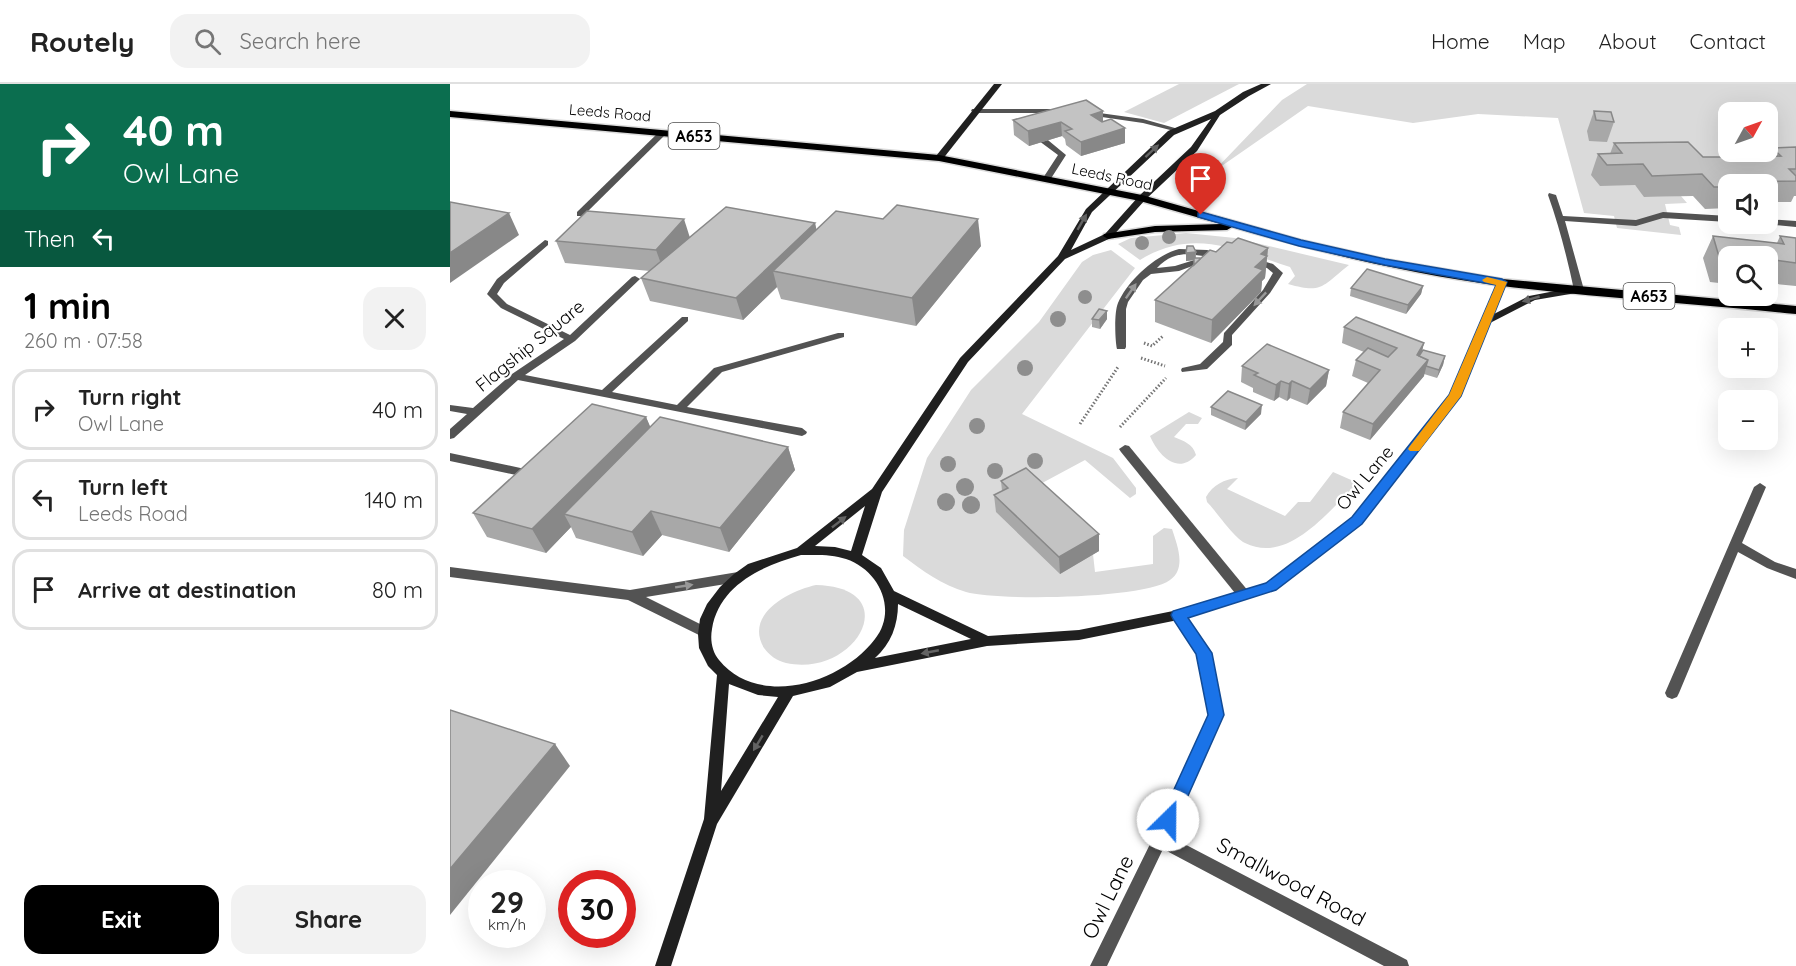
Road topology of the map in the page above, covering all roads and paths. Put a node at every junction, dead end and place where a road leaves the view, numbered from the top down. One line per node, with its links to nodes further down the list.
1 (998, 84): 3 (main road)
2 (1267, 84): 7 (main road)
3 (975, 111): 5 (street); 13 (main road)
4 (1072, 111): 5 (street)
5 (1014, 112): 9 (street)
6 (1083, 113): 11 (street)
7 (1218, 113): 11 (main road); 17 (main road)
8 (450, 114): 12 (main road, Leeds Road / A653)
9 (1022, 121)
10 (1030, 130): 14 (street)
11 (1178, 130): 15 (main road, one-way to 11)
12 (663, 133): 13 (main road, Leeds Road / A653); 18 (street)
13 (939, 158): 14 (main road, Leeds Road / A653)
14 (1047, 178): 15 (main road, Leeds Road / A653)
15 (1109, 191): 17 (main road, Leeds Road / A653); 27 (main road, one-way to 15)
16 (1552, 195): 19 (street)
17 (1142, 198): 23 (main road, Leeds Road / A653); 24 (main road)
18 (580, 214)
19 (1559, 218): 20 (street); 31 (street)
20 (1718, 218)
21 (1778, 223): 22 (street)
22 (1796, 224)
23 (1245, 227): 24 (main road); 30 (main road, Leeds Road / A653)
24 (1108, 236): 27 (main road)
25 (545, 243): 36 (street)
26 (1230, 255): 28 (street); 28 (street); 41 (street, one-way to 41)
27 (1062, 257): 56 (main road)
28 (1149, 272): 37 (street, one-way to 28)
29 (634, 279): 36 (street, Flagship Square)
30 (1502, 282): 31 (main road, Leeds Road / A653); 34 (main road, Owl Lane)
31 (1579, 290): 32 (main road, Leeds Road / A653); 34 (main road, one-way to 34)
32 (1796, 310)
33 (685, 319): 44 (street)
34 (1487, 321): 65 (main road, Owl Lane)
35 (841, 335): 46 (street)
36 (572, 339): 43 (street, Flagship Square)
37 (1122, 347)
38 (1134, 355): 40 (path)
39 (1119, 364): 48 (path)
40 (1171, 368)
41 (1186, 370)
42 (1171, 373): 49 (path)
43 (516, 376): 44 (street); 47 (street, Flagship Square)
44 (604, 394): 46 (street)
45 (450, 408): 47 (street)
46 (679, 409): 50 (street)
47 (475, 412): 51 (street, Flagship Square)
48 (1080, 424)
49 (1116, 431)
50 (802, 432)
51 (450, 435)
52 (1125, 449): 65 (street)
53 (450, 457): 54 (street)
54 (525, 473)
55 (1760, 488): 57 (street)
56 (876, 492): 58 (main road, one-way to 56); 59 (main road)
57 (1736, 545): 61 (street); 72 (street)
58 (801, 551): 59 (main road); 62 (main road)
59 (855, 557): 64 (main road)
60 (450, 572): 63 (street)
61 (1796, 574)
62 (738, 577): 63 (street, one-way to 62); 67 (main road)
63 (630, 595): 67 (street)
64 (891, 595): 68 (main road, Owl Lane); 69 (main road)
65 (1244, 595): 66 (main road, Owl Lane)
66 (1178, 615): 68 (main road, Owl Lane); 74 (street, Owl Lane)
67 (703, 632): 70 (main road)
68 (987, 641): 69 (main road, Owl Lane, one-way to 69)
69 (857, 667): 71 (main road)
70 (723, 676): 71 (main road); 73 (main road)
71 (788, 693): 73 (main road, one-way to 73)
72 (1672, 693)
73 (710, 822): 75 (main road)
74 (1160, 839): 76 (street, Owl Lane); 77 (street, Smallwood Road)
75 (663, 966)
76 (1098, 966)
77 (1401, 966)

